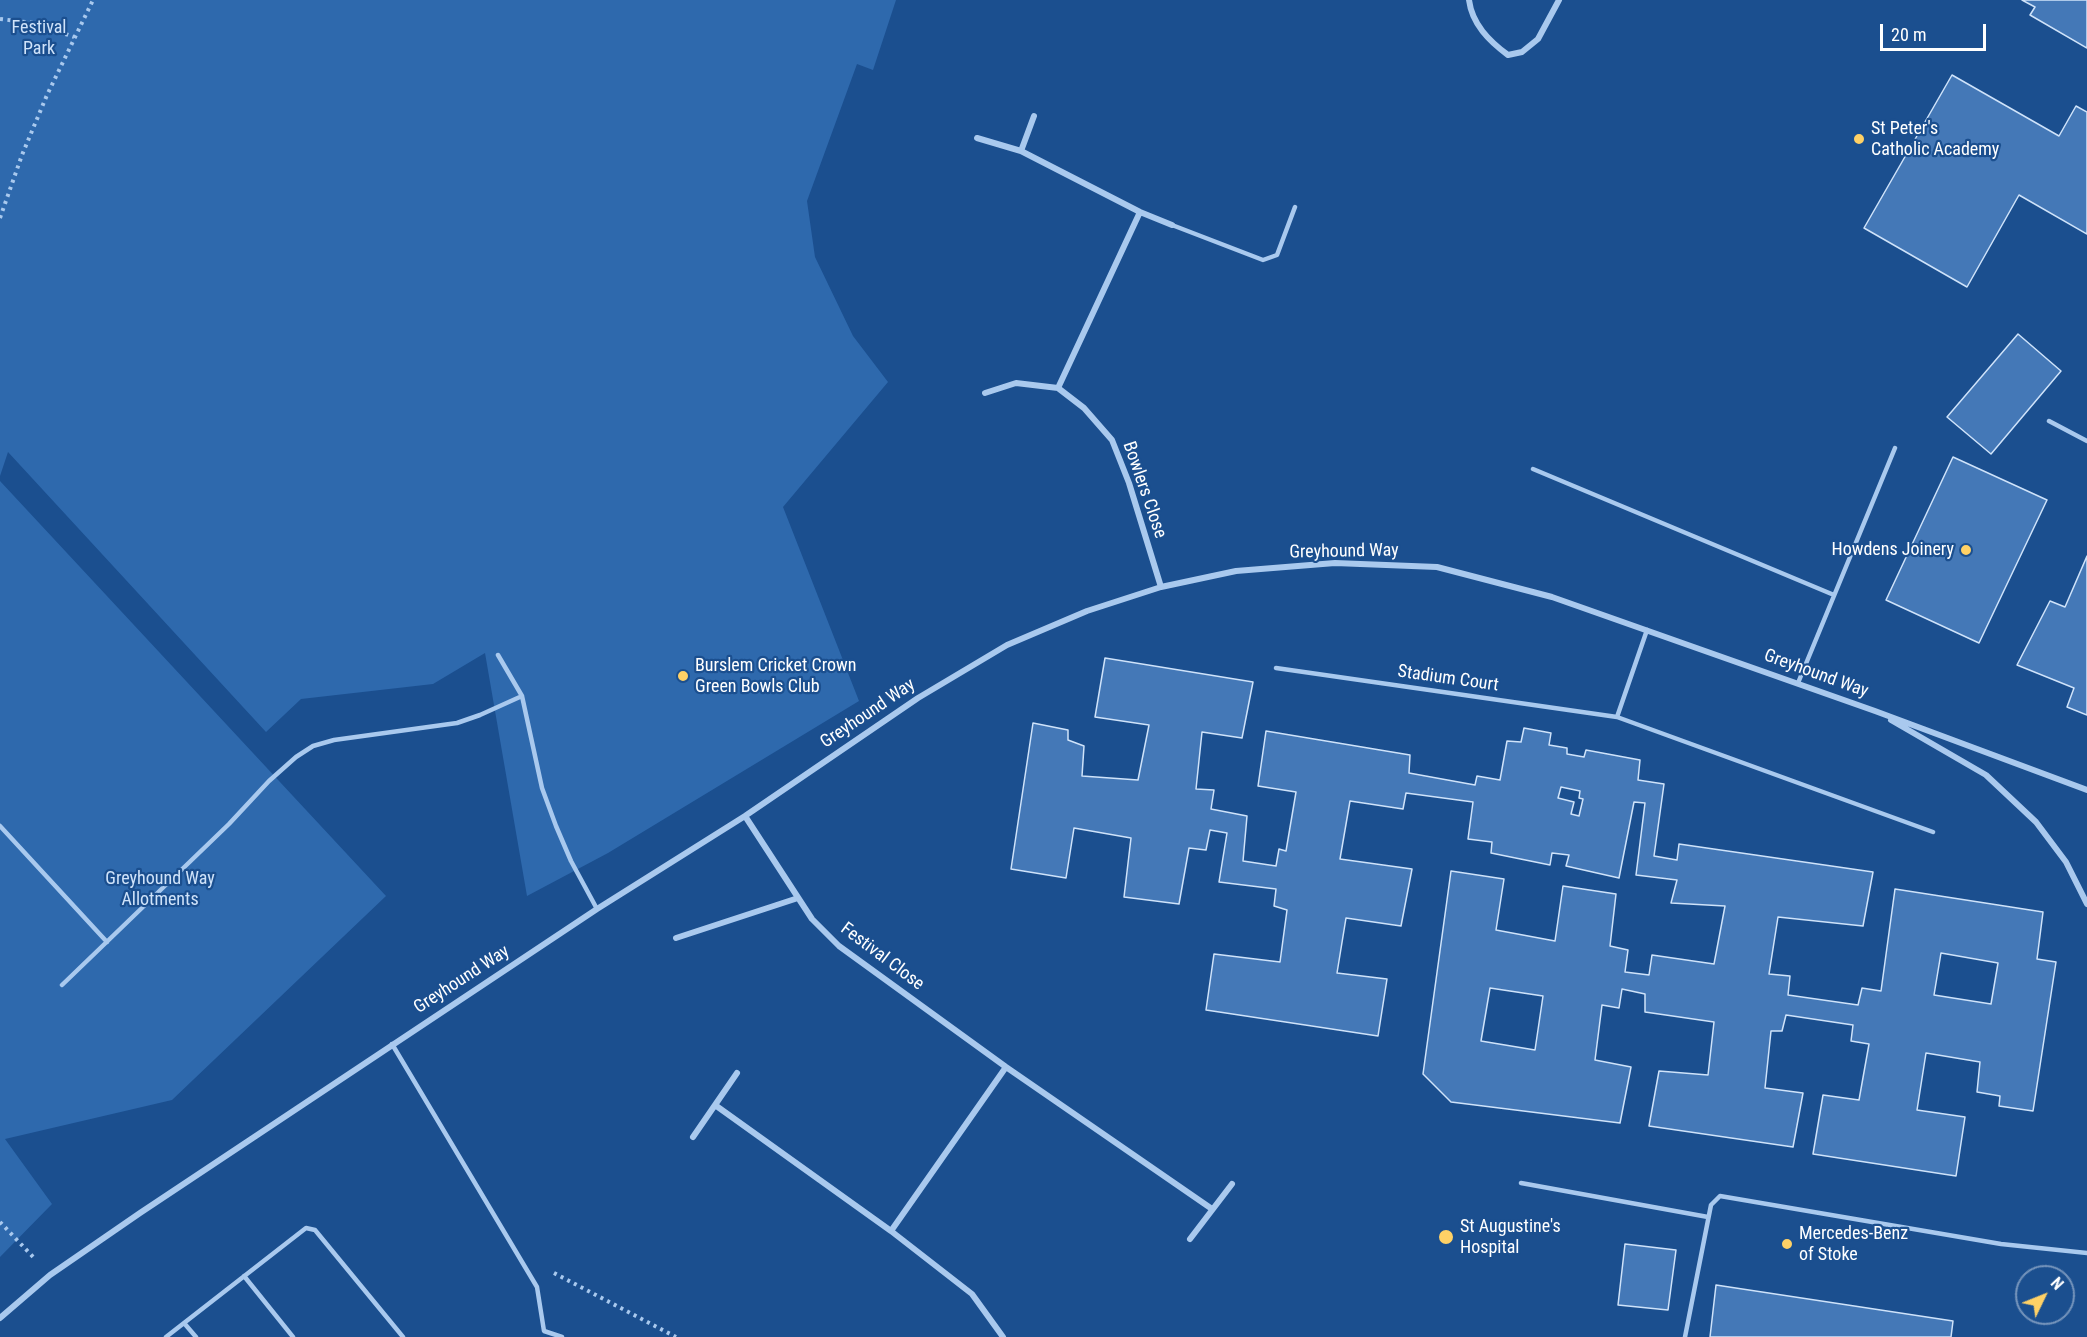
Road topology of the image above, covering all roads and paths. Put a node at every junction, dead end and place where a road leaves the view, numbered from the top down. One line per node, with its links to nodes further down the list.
1 (93, 0): 5 (path)
2 (1469, 0): 3 (street)
3 (1559, 0)
4 (0, 19): 5 (path)
5 (74, 37): 11 (path)
6 (1034, 116): 8 (street)
7 (977, 138): 8 (street)
8 (1021, 151): 10 (street)
9 (1295, 207): 12 (lane)
10 (1140, 212): 12 (street); 13 (street)
11 (0, 218)
12 (1172, 225)
13 (1058, 388): 14 (street); 19 (street, Bowlers Close)
14 (985, 393)
15 (2049, 421): 16 (lane)
16 (2087, 441)
17 (1895, 448): 20 (lane)
18 (1533, 469): 20 (lane)
19 (1161, 587): 21 (street, Greyhound Way); 29 (street, Greyhound Way)
20 (1834, 595): 24 (lane)
21 (1647, 630): 24 (street, Greyhound Way); 27 (lane)
22 (498, 655): 25 (lane)
23 (1276, 668): 27 (lane, Stadium Court)
24 (1798, 683): 26 (street, Greyhound Way)
25 (522, 696): 34 (lane); 36 (lane)
26 (1875, 711): 28 (street, Greyhound Way); 33 (street, Greyhound Way)
27 (1617, 717): 31 (lane, Stadium Court)
28 (2087, 790)
29 (746, 816): 32 (street, Festival Close); 34 (street, Greyhound Way)
30 (0, 826): 36 (lane)
31 (1933, 832)
32 (798, 898): 35 (street); 39 (street, Festival Close)
33 (2087, 904)
34 (597, 909): 38 (street, Greyhound Way)
35 (676, 938)
36 (107, 942): 37 (lane)
37 (62, 985)
38 (392, 1044): 52 (street, Greyhound Way); 56 (lane)
39 (1006, 1067): 45 (street, Festival Close); 48 (street)
40 (737, 1072): 41 (street)
41 (715, 1105): 42 (street); 48 (street)
42 (693, 1137)
43 (1521, 1183): 46 (lane)
44 (1232, 1184): 45 (street)
45 (1212, 1209): 49 (street)
46 (1708, 1217): 50 (lane); 65 (lane)
47 (0, 1222): 52 (path)
48 (891, 1231): 64 (street)
49 (1190, 1239)
50 (2087, 1253)
51 (550, 1265): 63 (path)
52 (50, 1275): 54 (street, Greyhound Way)
53 (244, 1276): 55 (lane); 59 (lane); 60 (lane)
54 (0, 1318)
55 (184, 1323): 57 (lane); 58 (lane)
56 (544, 1331): 61 (lane); 62 (lane)
57 (166, 1337)
58 (196, 1337)
59 (293, 1337)
60 (403, 1337)
61 (542, 1337)
62 (562, 1337)
63 (676, 1337)
64 (1003, 1337)
65 (1685, 1337)

